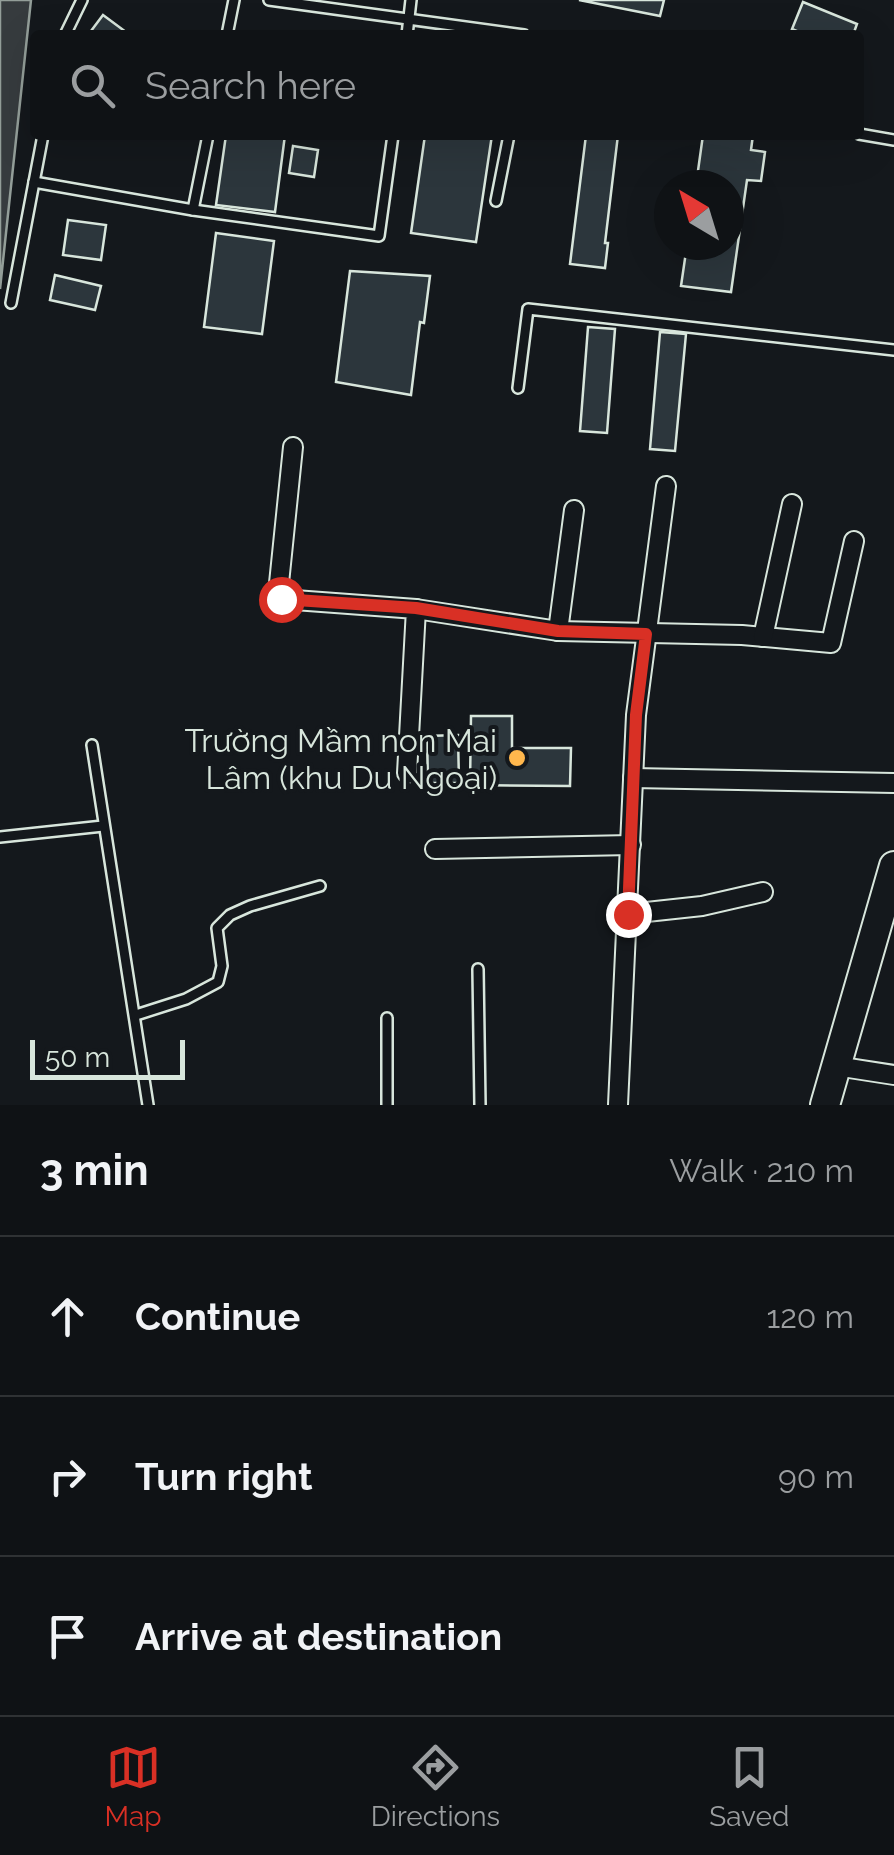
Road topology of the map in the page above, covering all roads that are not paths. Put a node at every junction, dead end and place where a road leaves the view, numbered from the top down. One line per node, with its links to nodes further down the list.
1 (82, 0): 6 (lane)
2 (234, 0): 7 (lane)
3 (269, 0): 5 (lane)
4 (411, 0): 5 (lane)
5 (409, 20): 8 (lane); 9 (lane)
6 (67, 30)
7 (228, 30)
8 (407, 30)
9 (486, 30)
10 (864, 135): 15 (lane)
11 (42, 140): 16 (lane)
12 (207, 140): 18 (lane)
13 (392, 140): 18 (lane)
14 (508, 140): 17 (lane)
15 (894, 140)
16 (34, 182): 18 (lane); 19 (lane)
17 (496, 202)
18 (193, 210)
19 (11, 303)
20 (894, 350): 21 (lane)
21 (518, 388)
22 (294, 447): 27 (street)
23 (666, 486): 29 (street)
24 (792, 504): 30 (street)
25 (574, 510): 28 (street)
26 (854, 541): 30 (street)
27 (416, 608): 28 (street); 32 (street)
28 (558, 631): 29 (street)
29 (646, 634): 30 (street); 33 (street)
30 (763, 637)
31 (92, 745): 35 (lane)
32 (406, 773)
33 (633, 778): 34 (street); 37 (street)
34 (894, 783)
35 (103, 826): 36 (lane); 44 (lane)
36 (0, 836)
37 (630, 845): 38 (street); 42 (street)
38 (434, 850)
39 (894, 866): 46 (main road)
40 (320, 886): 44 (lane)
41 (763, 892): 42 (street)
42 (628, 914): 51 (street)
43 (478, 968): 50 (lane)
44 (136, 1015): 48 (lane)
45 (387, 1018): 49 (lane)
46 (836, 1066): 47 (street); 52 (main road)
47 (894, 1075)
48 (148, 1105)
49 (387, 1105)
50 (480, 1105)
51 (618, 1105)
52 (825, 1105)

